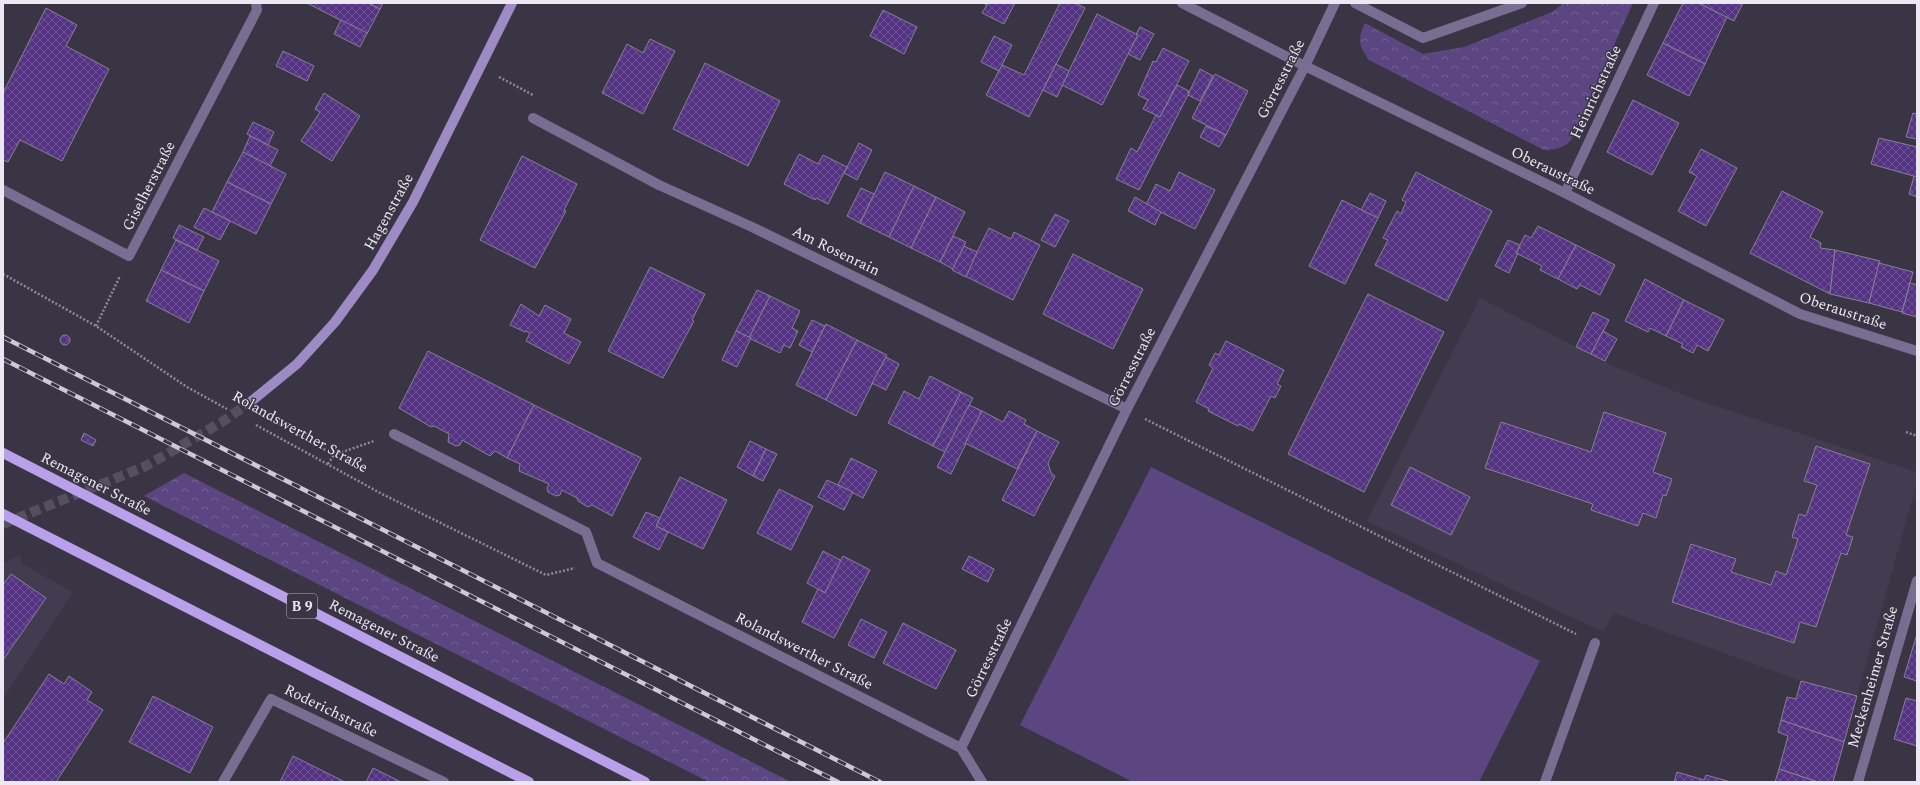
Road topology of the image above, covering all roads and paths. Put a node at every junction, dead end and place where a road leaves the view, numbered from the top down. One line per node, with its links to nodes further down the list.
1 (256, 3): 14 (street, Giselherstraße)
2 (512, 3): 18 (main road, Hagenstraße)
3 (1182, 3): 8 (street, Oberaustraße)
4 (1336, 3): 8 (street, Görresstraße)
5 (1355, 3): 6 (street)
6 (1522, 3)
7 (1654, 3): 13 (street, Heinrichstraße)
8 (1305, 66): 13 (street, Oberaustraße); 19 (street, Görresstraße)
9 (511, 83): 10 (path)
10 (532, 94)
11 (533, 118): 19 (street, Am Rosenrain)
12 (3, 190): 14 (street, Giselherstraße)
13 (1565, 193): 17 (street, Oberaustraße)
14 (129, 256): 16 (path)
15 (3, 274): 16 (path, Rolandswerther Straße)
16 (96, 326): 20 (path, Rolandswerther Straße)
17 (1917, 351)
18 (248, 404)
19 (1127, 409): 32 (path); 33 (street, Görresstraße)
20 (234, 413)
21 (274, 420): 27 (path)
22 (254, 424): 28 (path, Rolandswerther Straße)
23 (1906, 432): 25 (path)
24 (394, 434): 27 (path); 30 (street)
25 (1917, 436)
26 (3, 453): 37 (main road, Remagener Straße / B 9)
27 (334, 454): 28 (path)
28 (328, 464): 30 (path, Rolandswerther Straße)
29 (3, 514): 36 (main road)
30 (597, 563): 33 (street, Rolandswerther Straße)
31 (1917, 581): 40 (street, Meckenheimer Straße)
32 (1595, 643): 39 (street)
33 (961, 748): 38 (street)
34 (223, 782): 35 (street, Roderichstraße)
35 (444, 782)
36 (529, 782)
37 (646, 782)
38 (982, 782)
39 (1545, 782)
40 (1858, 782)

